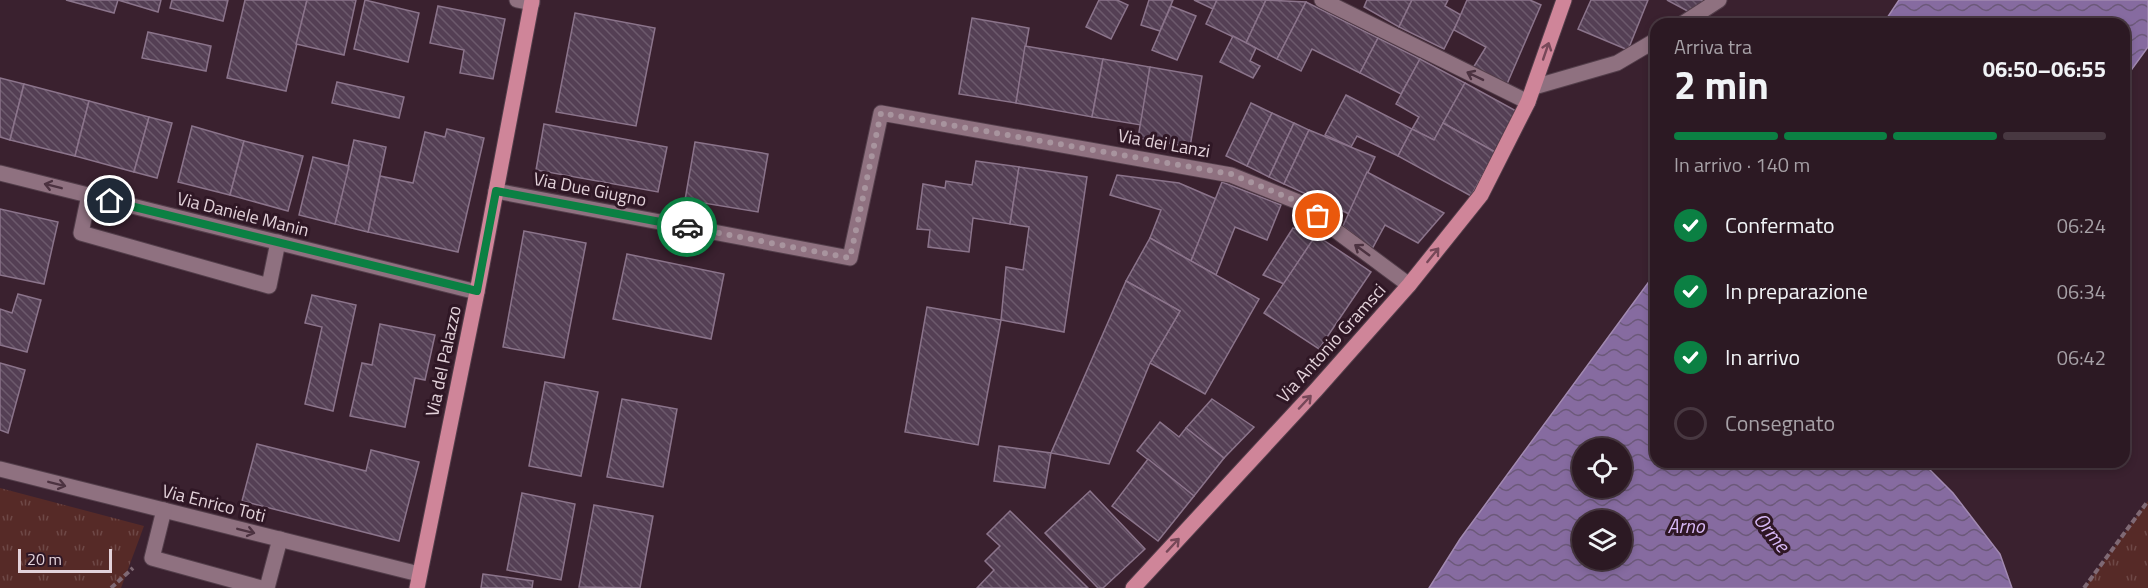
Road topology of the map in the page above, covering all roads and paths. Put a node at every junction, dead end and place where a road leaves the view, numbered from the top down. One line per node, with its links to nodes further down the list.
1 (1322, 0): 8 (street, one-way to 1)
2 (1564, 0): 7 (main road, Via Antonio Gramsci, one-way to 2)
3 (1719, 0): 5 (street)
4 (527, 1): 11 (main road, Via del Palazzo)
5 (1691, 18)
6 (1650, 44): 7 (street)
7 (1534, 87): 8 (main road, Via Antonio Gramsci)
8 (1528, 102): 14 (main road, Via Antonio Gramsci, one-way to 8)
9 (881, 113): 11 (street, Via Due Giugno); 14 (street, Via dei Lanzi, one-way to 9)
10 (0, 173): 12 (street, Via Daniele Manin, one-way to 10)
11 (496, 191): 15 (main road, Via del Palazzo)
12 (89, 195): 13 (street, Via Daniele Manin); 13 (street)
13 (278, 242): 15 (street, Via Daniele Manin)
14 (1409, 285): 23 (main road, Via Antonio Gramsci, one-way to 14)
15 (477, 291): 20 (main road, Via del Palazzo)
16 (0, 469): 18 (street, Via Enrico Toti, one-way to 18)
17 (2148, 501): 24 (path)
18 (164, 510): 19 (street, Via Enrico Toti, one-way to 19); 21 (street)
19 (280, 539): 20 (street, Via Enrico Toti); 22 (street)
20 (418, 581)
21 (261, 588)
22 (267, 588)
23 (1133, 588)
24 (2084, 588)

